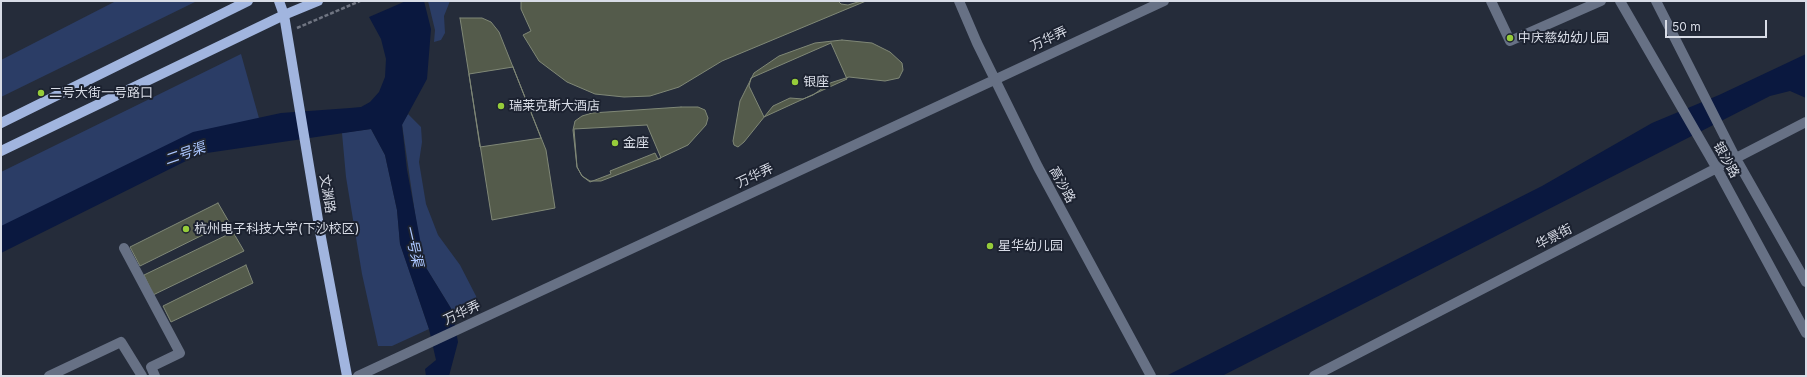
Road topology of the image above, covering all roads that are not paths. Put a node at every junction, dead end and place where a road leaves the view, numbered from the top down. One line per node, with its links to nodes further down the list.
1 (248, 1): 13 (main road)
2 (279, 1): 10 (main road, 文渊路)
3 (318, 1): 10 (main road)
4 (959, 1): 11 (street, 高沙路)
5 (1164, 1): 11 (street, 万华弄)
6 (1491, 1): 7 (street)
7 (1601, 1)
8 (1620, 1): 16 (street, 银沙路)
9 (1656, 1): 15 (street, 银沙路)
10 (284, 15): 14 (main road); 23 (main road, 文渊路)
11 (995, 79): 24 (street, 万华弄); 25 (street, 高沙路)
12 (1806, 122): 15 (street, 华景街)
13 (1, 123)
14 (1, 151)
15 (1735, 157): 16 (street, 华景街); 18 (street, 银沙路)
16 (1716, 167): 19 (street, 银沙路); 26 (street, 华景街)
17 (124, 248): 22 (street)
18 (1806, 282)
19 (1806, 333)
20 (49, 376): 21 (street)
21 (142, 376)
22 (155, 376)
23 (347, 376)
24 (358, 376)
25 (1151, 376)
26 (1314, 376)

